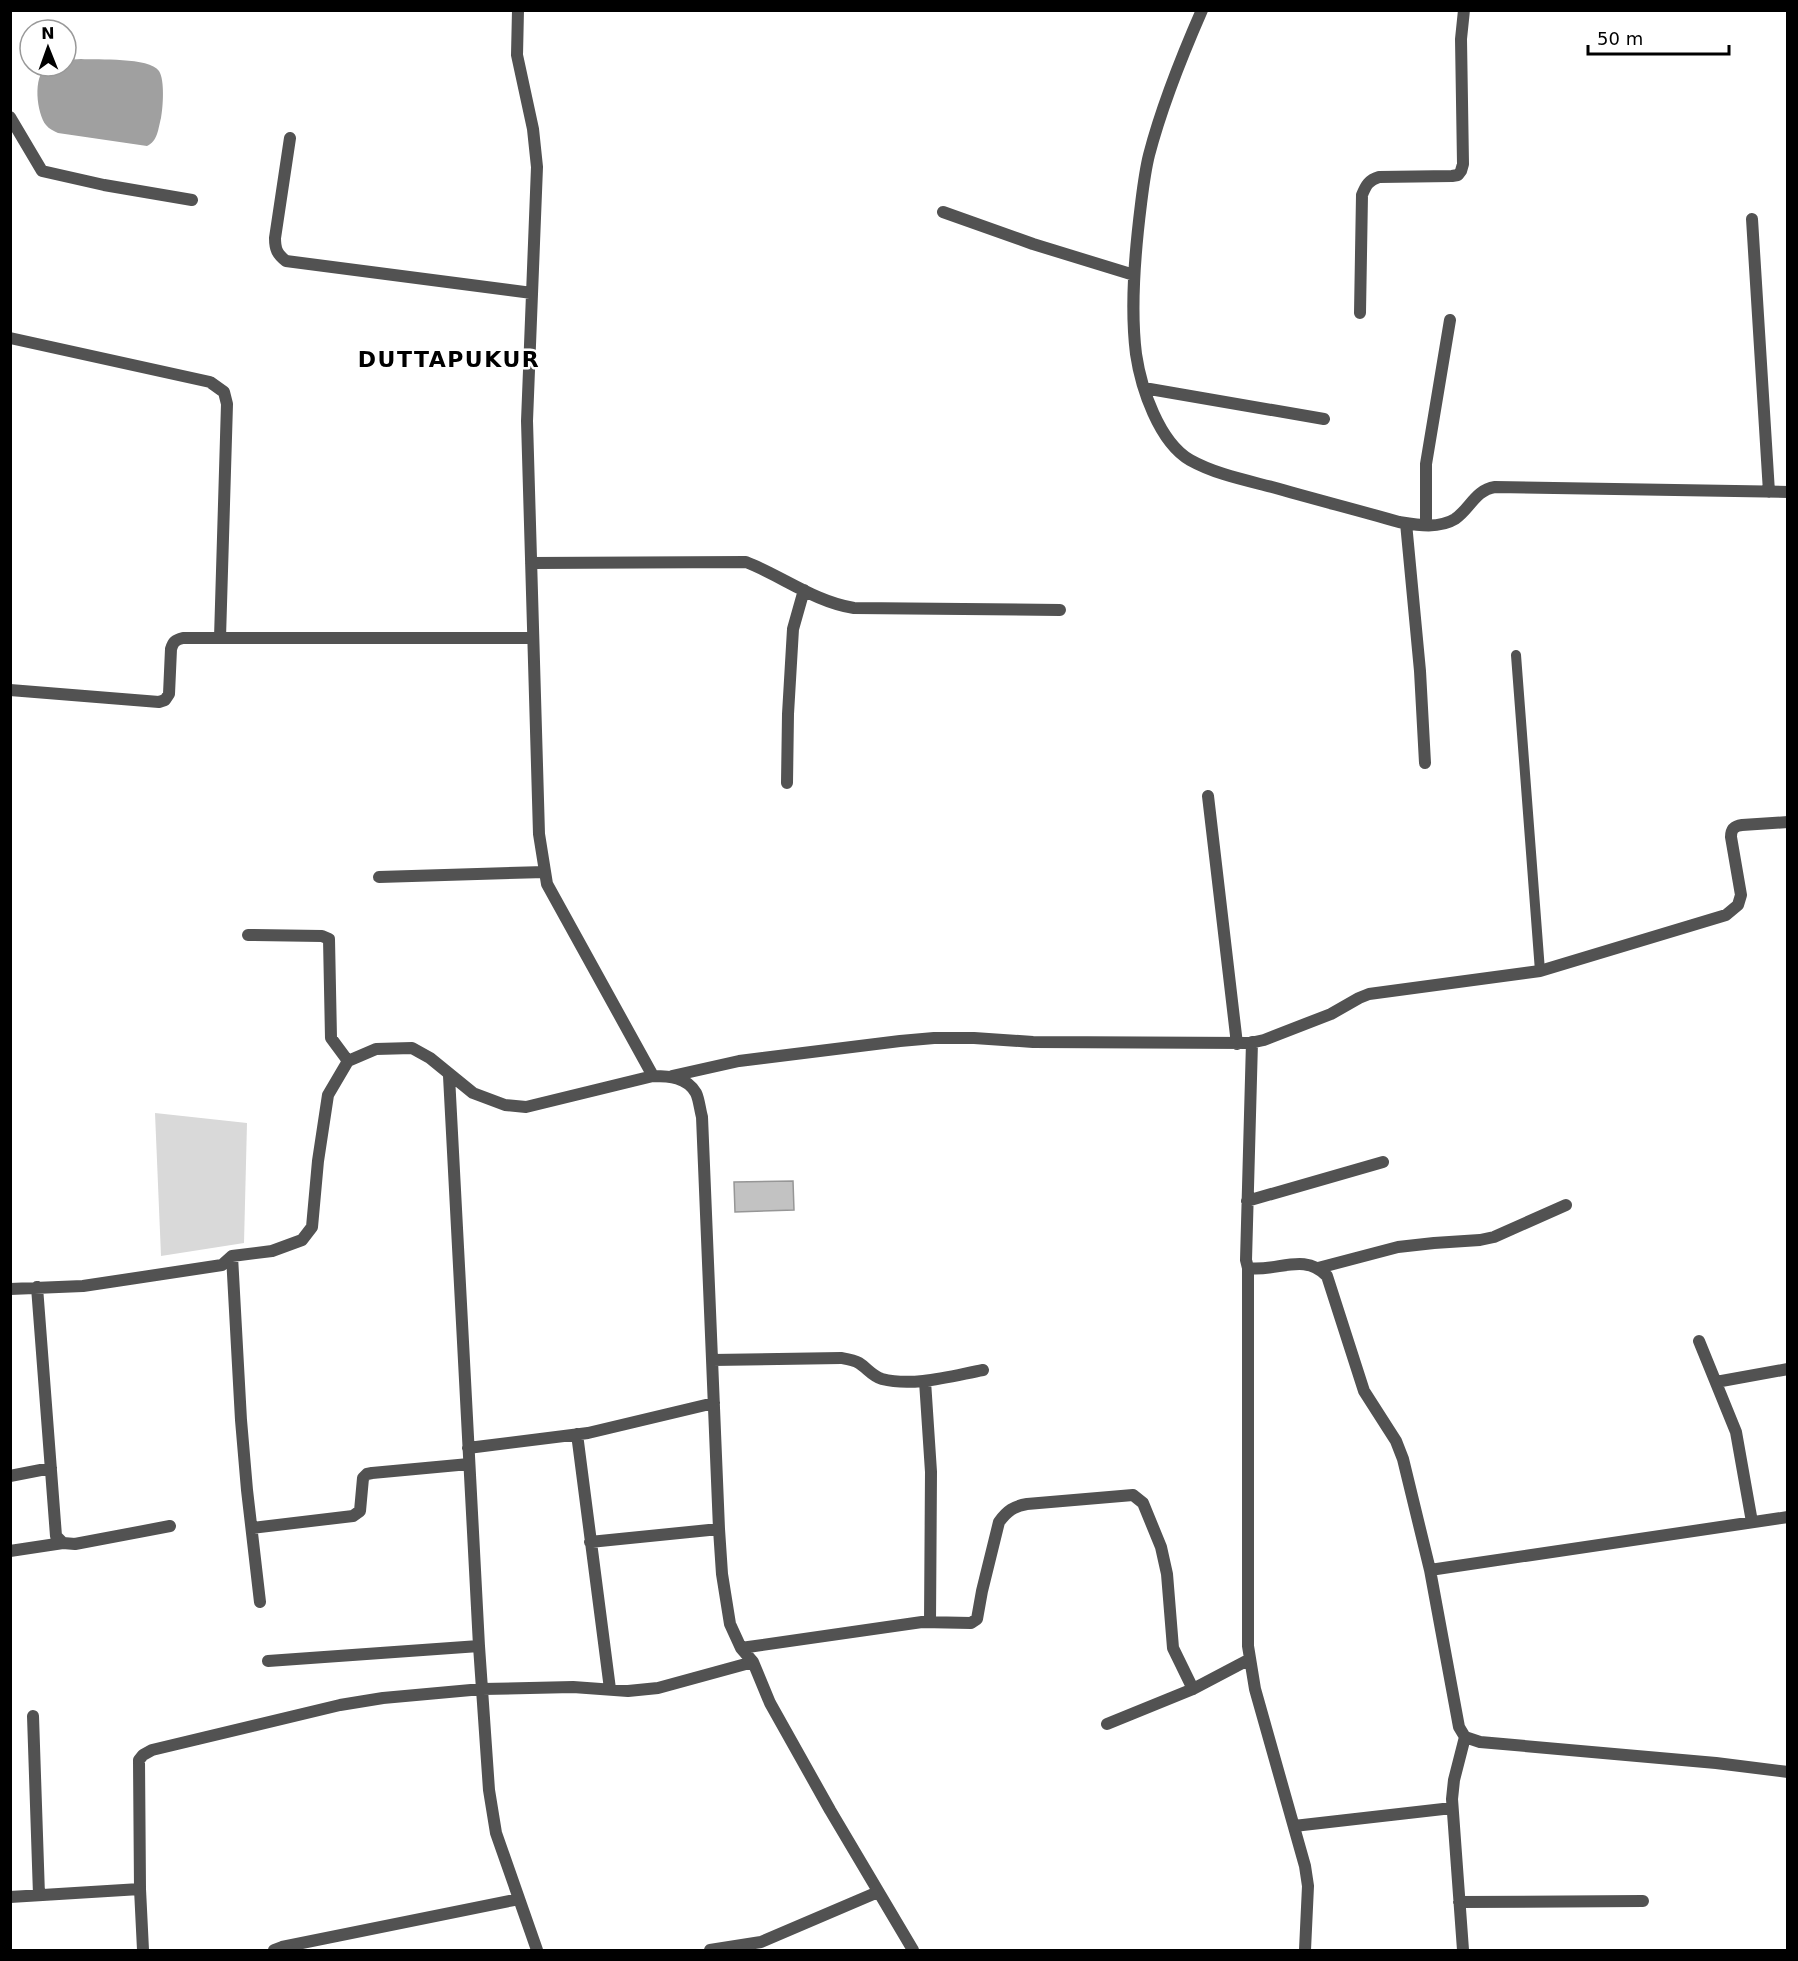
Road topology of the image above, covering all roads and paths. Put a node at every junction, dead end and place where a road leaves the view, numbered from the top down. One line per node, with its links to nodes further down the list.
1 (518, 10): 10 (street)
2 (1464, 10): 11 (street)
3 (1201, 11): 9 (street)
4 (10, 117): 6 (street)
5 (290, 138): 10 (street)
6 (192, 200)
7 (943, 212): 9 (street)
8 (1752, 219): 16 (street)
9 (1134, 275): 14 (street)
10 (532, 293): 20 (street)
11 (1360, 314)
12 (1450, 320): 19 (street)
13 (10, 338): 23 (street)
14 (1144, 388): 15 (street); 18 (street)
15 (1324, 419)
16 (1769, 492): 17 (street); 19 (street)
17 (1788, 492)
18 (1406, 523): 19 (street); 27 (street)
19 (1426, 525)
20 (531, 563): 21 (street); 24 (street)
21 (804, 590): 22 (street); 28 (street)
22 (1060, 610)
23 (220, 638): 24 (street); 26 (street)
24 (533, 638): 31 (street)
25 (1516, 655): 34 (lane)
26 (10, 690)
27 (1425, 763)
28 (787, 783)
29 (1208, 796): 36 (street)
30 (1788, 822): 34 (street)
31 (545, 873): 32 (street); 39 (street)
32 (379, 877)
33 (248, 935): 37 (street)
34 (1540, 971): 35 (street)
35 (1251, 1042): 36 (street); 42 (street)
36 (1237, 1044): 40 (street)
37 (348, 1061): 38 (street); 44 (street)
38 (449, 1076): 39 (street); 57 (street)
39 (653, 1076): 40 (street)
40 (672, 1076): 50 (street)
41 (1383, 1162): 42 (street)
42 (1247, 1201): 45 (street)
43 (1566, 1205): 46 (street)
44 (232, 1256): 47 (street); 64 (street)
45 (1248, 1268): 46 (street); 74 (street)
46 (1318, 1268): 69 (street)
47 (37, 1287): 48 (street); 59 (street)
48 (10, 1289)
49 (1699, 1341): 54 (street)
50 (712, 1360): 53 (street); 55 (street)
51 (1788, 1369): 54 (street)
52 (983, 1370): 53 (street)
53 (925, 1381): 71 (street)
54 (1716, 1382): 62 (street)
55 (714, 1403): 56 (street); 65 (street)
56 (577, 1434): 57 (street); 66 (street)
57 (468, 1448): 58 (street)
58 (469, 1464): 64 (street); 72 (street)
59 (51, 1468): 60 (street); 67 (street)
60 (10, 1476)
61 (1788, 1517): 62 (street)
62 (1752, 1522): 69 (street)
63 (170, 1526): 67 (street)
64 (252, 1528): 70 (street)
65 (719, 1529): 66 (street); 73 (street)
66 (590, 1542): 78 (street)
67 (63, 1543): 68 (street)
68 (10, 1551)
69 (1430, 1570): 82 (street)
70 (260, 1602)
71 (930, 1622): 73 (street); 79 (street)
72 (479, 1646): 75 (street); 77 (street)
73 (741, 1648): 76 (street)
74 (1250, 1659): 79 (street); 85 (street)
75 (268, 1660)
76 (753, 1662): 78 (street); 87 (street)
77 (482, 1689): 78 (street); 86 (street); 90 (street)
78 (610, 1689)
79 (1193, 1689): 81 (street)
80 (33, 1716): 88 (street)
81 (1107, 1724)
82 (1465, 1737): 83 (street); 84 (street)
83 (1788, 1772)
84 (1452, 1808): 85 (street); 92 (street)
85 (1294, 1826): 99 (street)
86 (140, 1889): 88 (street); 94 (street)
87 (878, 1892): 93 (street); 98 (street)
88 (39, 1896): 89 (street)
89 (10, 1897)
90 (519, 1899): 95 (street); 96 (street)
91 (1643, 1901): 92 (street)
92 (1459, 1902): 100 (street)
93 (728, 1949): 97 (street)
94 (143, 1950)
95 (274, 1950)
96 (537, 1950)
97 (710, 1950)
98 (913, 1950)
99 (1305, 1950)
100 (1463, 1950)

